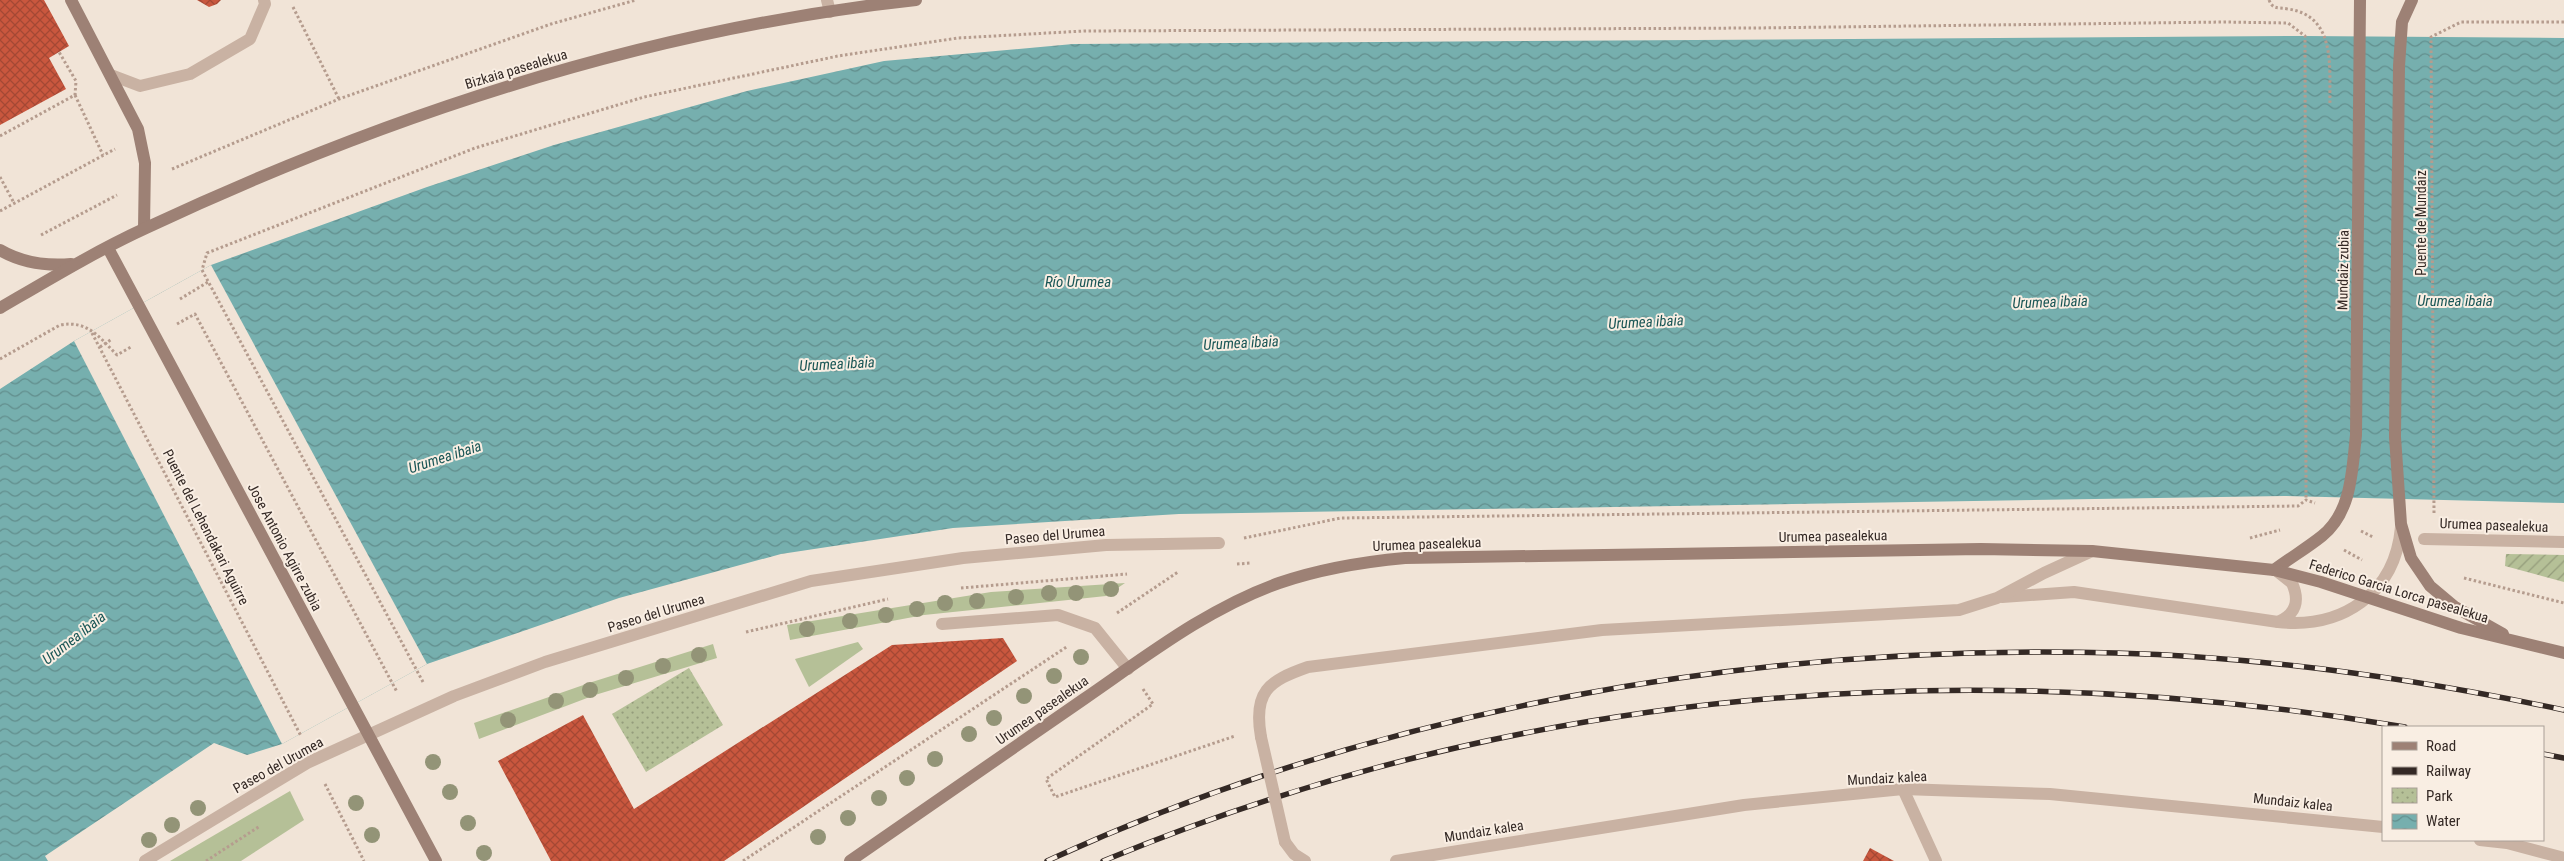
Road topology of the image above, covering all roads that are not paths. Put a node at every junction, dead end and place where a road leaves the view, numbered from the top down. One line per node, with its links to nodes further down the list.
1 (71, 0): 7 (main road)
2 (264, 0): 7 (street)
3 (916, 0): 6 (main road, Bizkaia pasealekua)
4 (2360, 0): 18 (main road, Mundaiz zubia)
5 (2412, 0): 13 (main road)
6 (828, 6): 8 (main road, Bizkaia pasealekua)
7 (111, 75): 8 (main road)
8 (144, 228): 9 (main road, Bizkaia pasealekua)
9 (108, 248): 11 (main road, Bizkaia pasealekua); 26 (main road, Jose Antonio Agirre zubia)
10 (5, 252): 11 (main road)
11 (76, 264): 12 (main road)
12 (0, 308)
13 (2401, 524): 19 (street); 23 (main road, Federico Garcia Lorca pasealekua)
14 (2424, 538): 15 (street, Urumea pasealekua)
15 (2564, 542)
16 (1220, 543): 26 (street, Paseo del Urumea)
17 (2092, 551): 18 (main road, Urumea pasealekua); 20 (street, Urumea pasealekua); 25 (main road, Urumea pasealekua)
18 (2274, 570): 19 (main road, Federico Garcia Lorca pasealekua); 21 (street)
19 (2368, 597): 21 (street); 23 (main road, Federico Garcia Lorca pasealekua)
20 (1996, 598): 21 (street); 34 (street, bridge)
21 (2278, 622)
22 (942, 624): 25 (street)
23 (2516, 641): 24 (main road, Federico Garcia Lorca pasealekua)
24 (2564, 653)
25 (1128, 668): 33 (main road, Urumea pasealekua)
26 (369, 735): 31 (street, Paseo del Urumea); 32 (main road, Jose Antonio Agirre zubia)
27 (1903, 789): 28 (street, Mundaiz kalea); 35 (street, Mundaiz kalea); 36 (street)
28 (2382, 827)
29 (2487, 841): 30 (street)
30 (2564, 858)
31 (145, 861)
32 (436, 861)
33 (850, 861)
34 (1305, 861)
35 (1396, 861)
36 (1936, 861)

